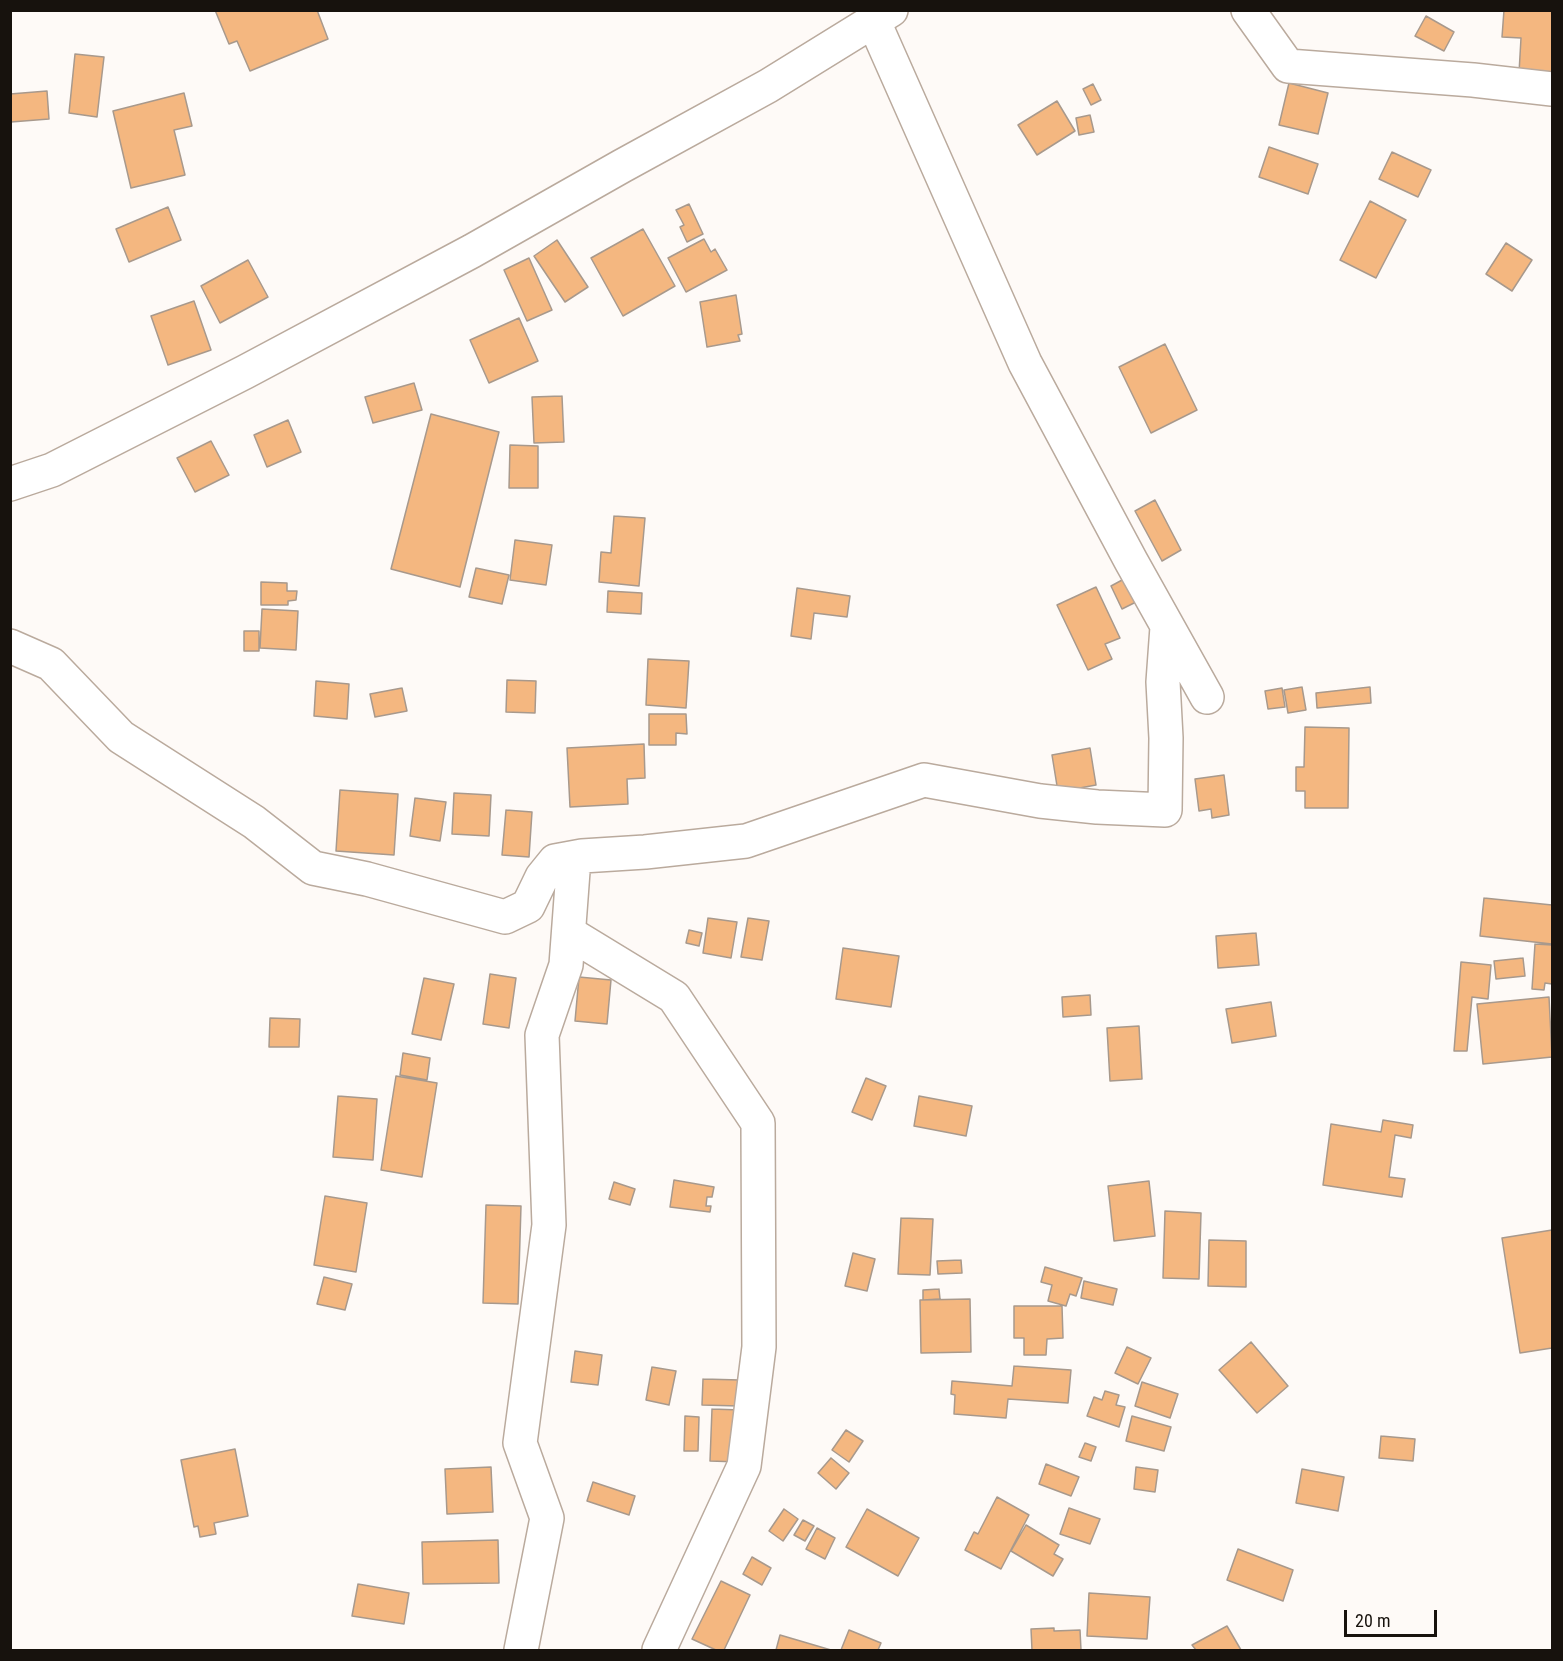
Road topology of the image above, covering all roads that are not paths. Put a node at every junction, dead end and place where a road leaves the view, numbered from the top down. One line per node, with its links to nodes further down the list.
1 (1248, 10): 3 (street)
2 (882, 16): 4 (street); 5 (street)
3 (1552, 89)
4 (10, 483)
5 (1167, 627): 7 (street); 8 (street)
6 (10, 646): 8 (street)
7 (1207, 697)
8 (574, 858): 9 (street)
9 (568, 933): 10 (street); 11 (street)
10 (521, 1650)
11 (659, 1650)

